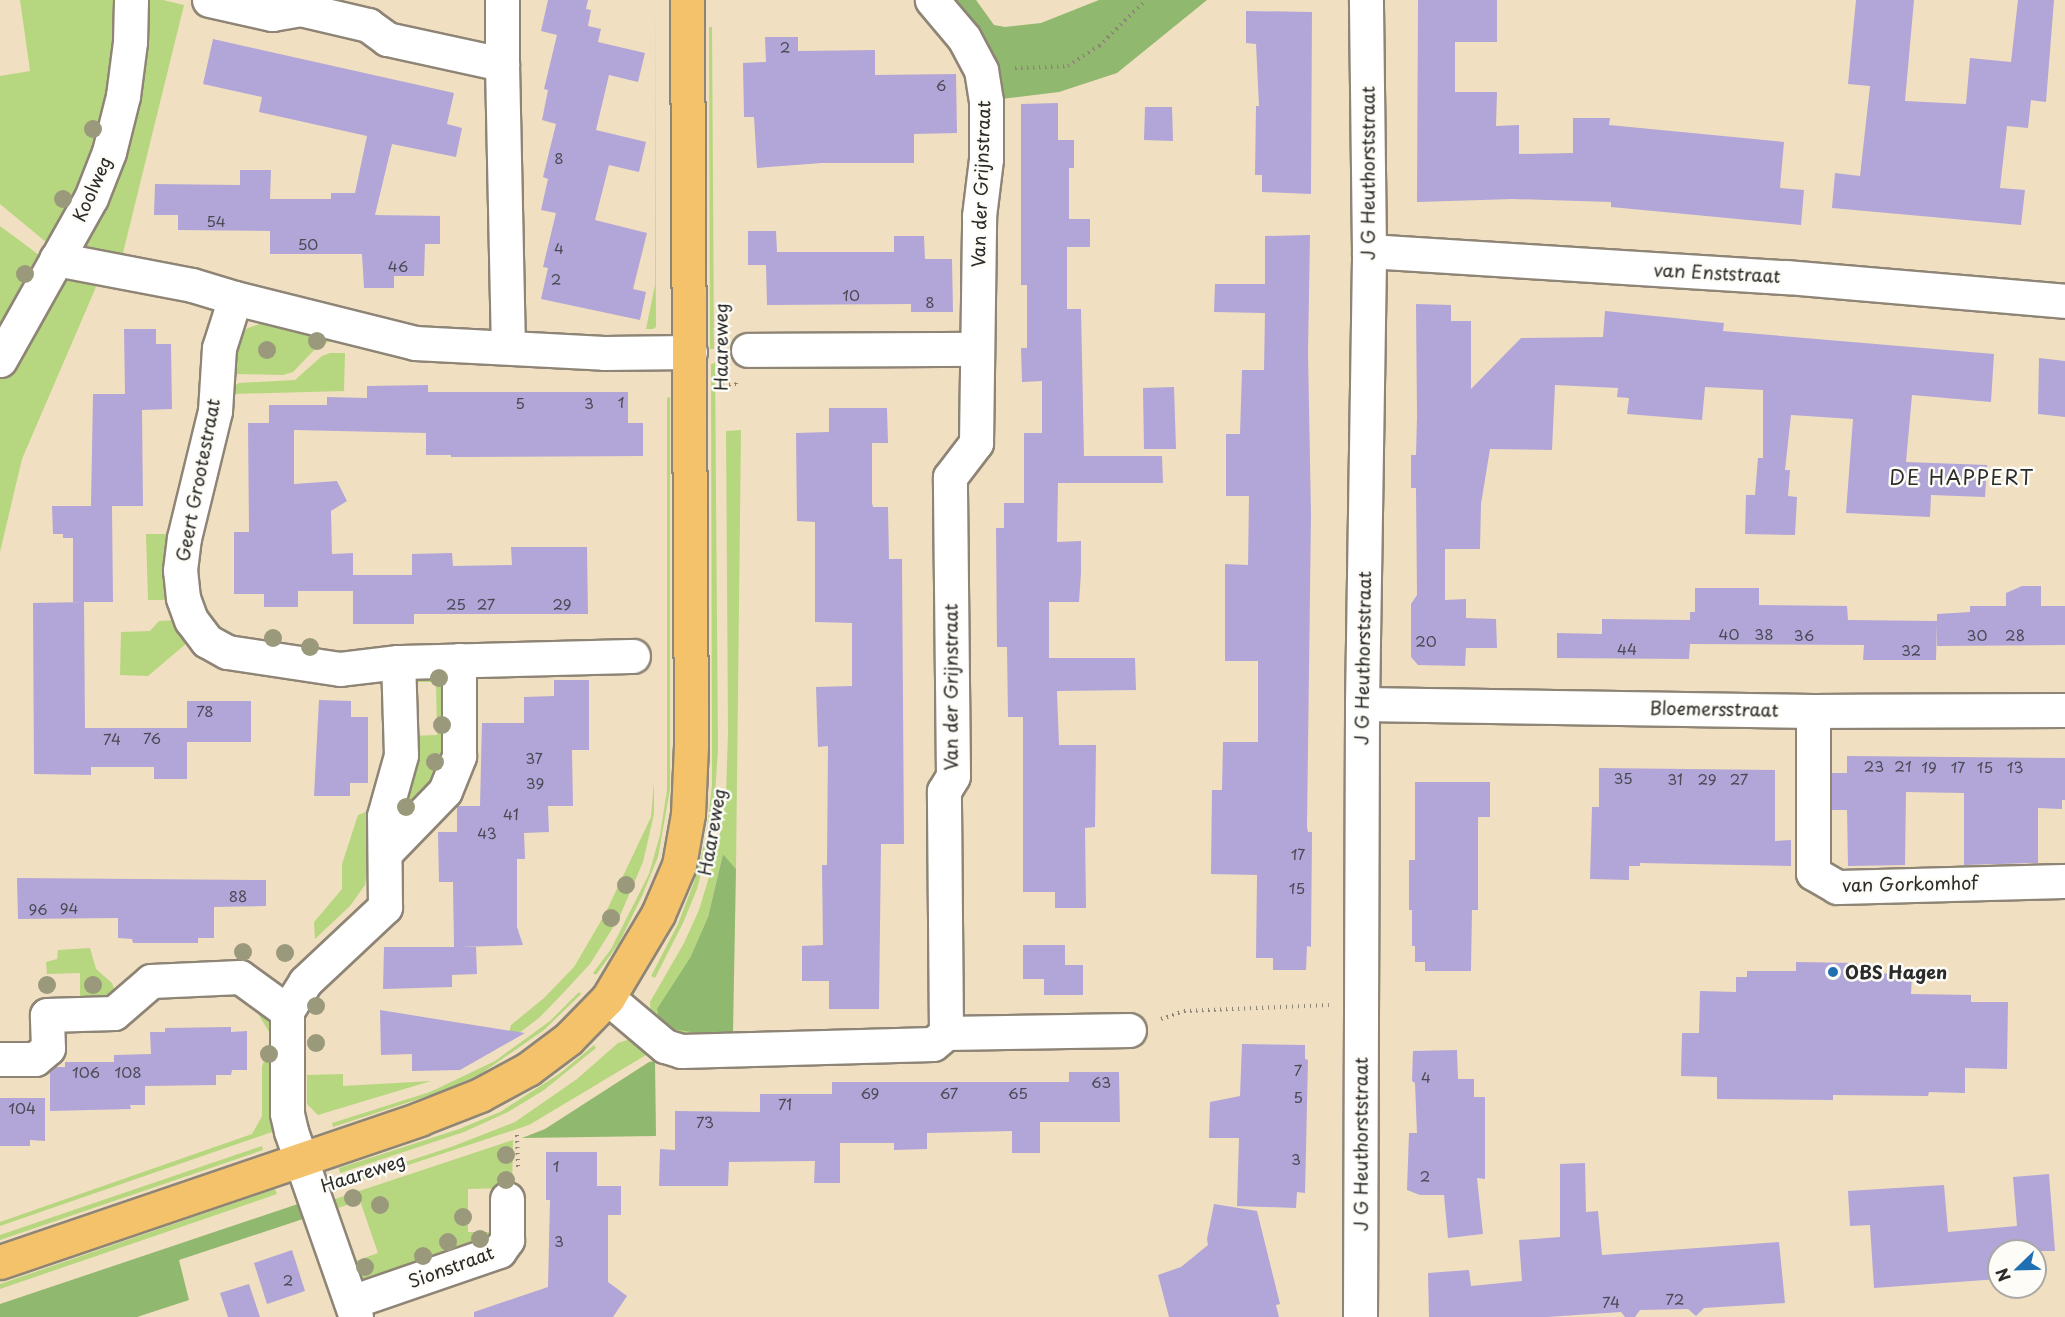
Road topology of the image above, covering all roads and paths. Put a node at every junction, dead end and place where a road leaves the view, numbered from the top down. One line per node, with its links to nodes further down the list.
1 (131, 0): 11 (street, Koolweg)
2 (209, 0): 8 (street)
3 (502, 0): 8 (street)
4 (687, 0): 17 (main road, Haareweg)
5 (932, 0): 9 (street, Van der Grijnstraat)
6 (1146, 0): 9 (path)
7 (1366, 0): 10 (street, J G Heuthorststraat)
8 (502, 64): 14 (street)
9 (981, 70): 15 (street, Van der Grijnstraat)
10 (1369, 251): 13 (street, van Enststraat); 24 (street, J G Heuthorststraat)
11 (56, 259): 12 (street); 18 (street, Koolweg)
12 (235, 298): 14 (street); 23 (street, Geert Grootestraat)
13 (2065, 301)
14 (508, 346): 17 (street)
15 (976, 349): 16 (street); 33 (street, Van der Grijnstraat)
16 (748, 350)
17 (690, 352): 29 (main road, Haareweg)
18 (0, 360)
19 (721, 374): 20 (path, Haareweg)
20 (721, 397)
21 (633, 656): 22 (street, Geert Grootestraat)
22 (459, 660): 23 (street, Geert Grootestraat); 27 (street)
23 (398, 662): 27 (street)
24 (1362, 704): 26 (street, Bloemersstraat); 30 (street, J G Heuthorststraat)
25 (2065, 710): 26 (street, Bloemersstraat)
26 (1813, 711): 28 (street, van Gorkomhof)
27 (385, 853): 31 (street)
28 (2065, 881)
29 (608, 998): 33 (street); 35 (main road, Haareweg)
30 (1362, 1004): 32 (path); 39 (street, J G Heuthorststraat)
31 (287, 1011): 34 (street); 35 (street)
32 (1129, 1030): 33 (street)
33 (946, 1033)
34 (0, 1059)
35 (300, 1160): 37 (main road, Haareweg); 38 (street, Sionstraat)
36 (507, 1199): 38 (street, Sionstraat)
37 (0, 1262)
38 (353, 1310)
39 (1360, 1317)

